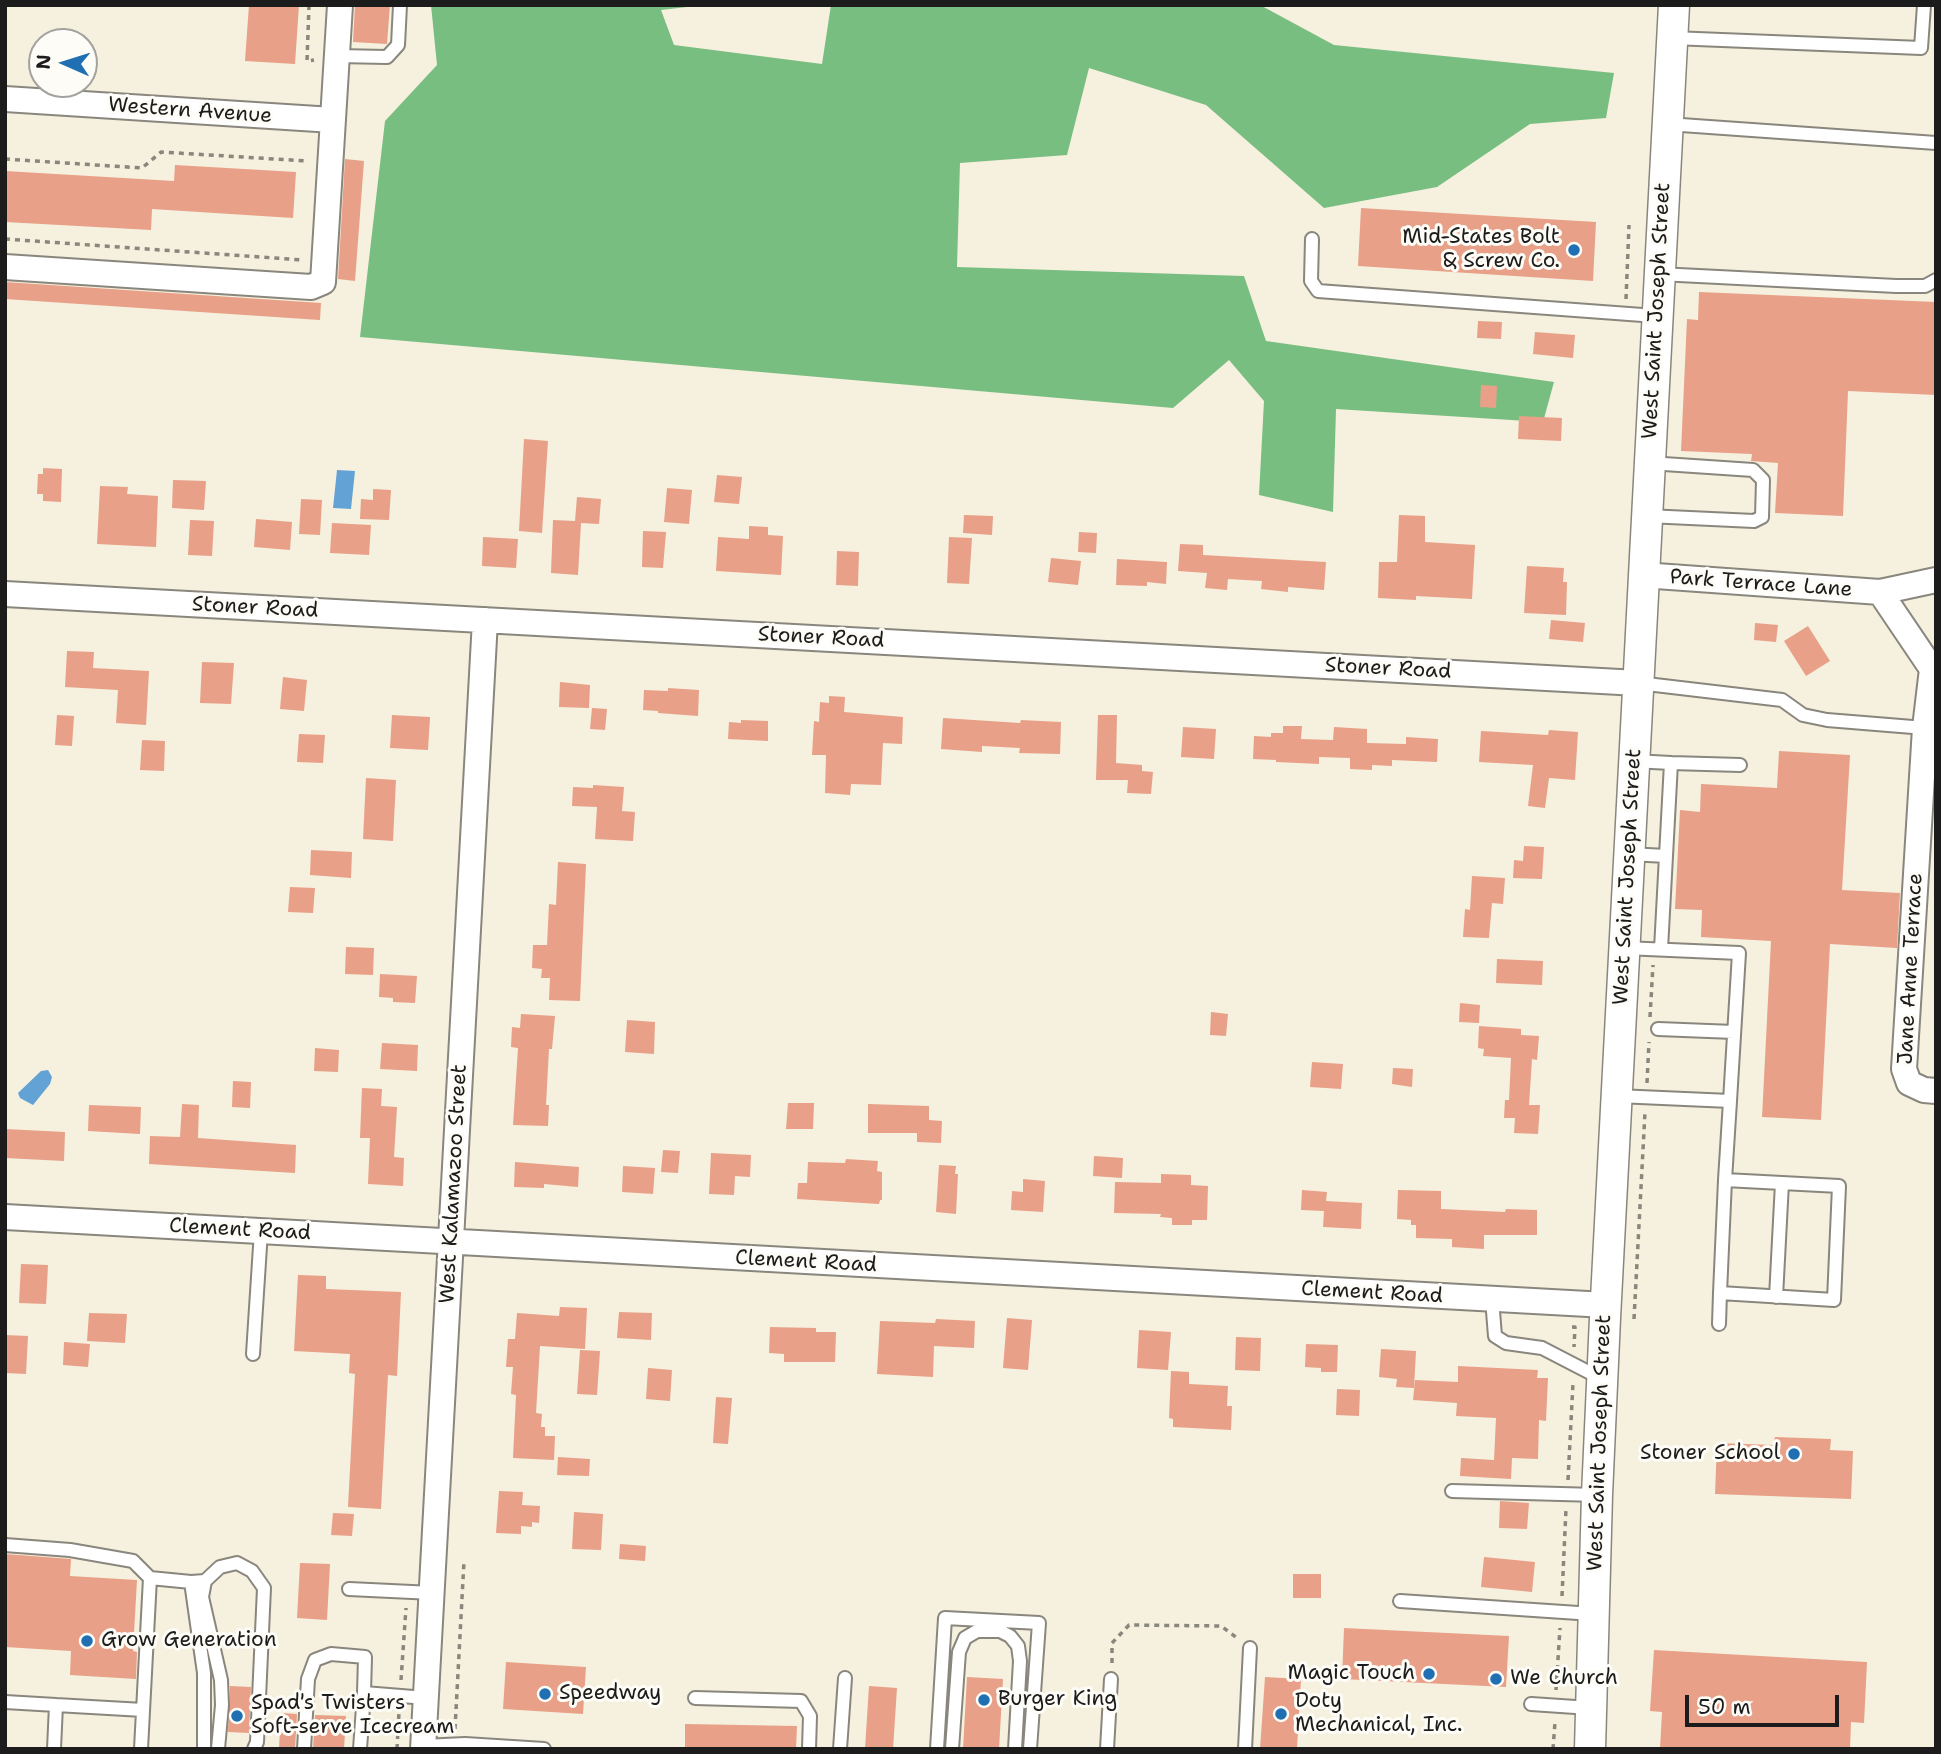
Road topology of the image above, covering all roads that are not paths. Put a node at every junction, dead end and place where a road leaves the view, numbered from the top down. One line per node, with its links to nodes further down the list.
1 (340, 5): 6 (street)
2 (400, 5): 6 (lane)
3 (1674, 5): 5 (street, West Saint Joseph Street)
4 (1924, 5): 5 (lane)
5 (1672, 38): 9 (street, West Saint Joseph Street)
6 (337, 56): 8 (street)
7 (5, 99): 8 (street, Western Avenue)
8 (333, 120): 12 (street)
9 (1667, 124): 10 (lane); 13 (street, West Saint Joseph Street)
10 (1936, 143)
11 (1312, 239): 15 (lane)
12 (5, 267)
13 (1659, 274): 14 (lane); 15 (street, West Saint Joseph Street)
14 (1936, 280)
15 (1657, 316): 16 (street, West Saint Joseph Street)
16 (1648, 463): 17 (street, West Saint Joseph Street); 17 (lane)
17 (1645, 516): 18 (street, West Saint Joseph Street)
18 (1642, 575): 20 (street, Park Terrace Lane); 24 (street, West Saint Joseph Street)
19 (1936, 580): 20 (street)
20 (1880, 593): 23 (street, Jane Anne Terrace)
21 (5, 594): 22 (street, Stoner Road)
22 (485, 620): 24 (street, Stoner Road); 42 (street, West Kalamazoo Street)
23 (1934, 665): 25 (street, Jane Anne Terrace)
24 (1638, 683): 25 (lane); 26 (street, West Saint Joseph Street)
25 (1924, 728): 35 (street, Jane Anne Terrace)
26 (1633, 761): 27 (lane); 29 (street, West Saint Joseph Street)
27 (1671, 763): 28 (lane); 30 (lane)
28 (1740, 765)
29 (1629, 854): 30 (lane); 31 (street, West Saint Joseph Street)
30 (1666, 856): 32 (lane)
31 (1624, 948): 32 (lane); 36 (street, West Saint Joseph Street)
32 (1657, 949): 34 (lane)
33 (1658, 1029): 34 (lane)
34 (1734, 1032): 37 (lane)
35 (1936, 1091)
36 (1631, 1097): 37 (lane); 46 (street, West Saint Joseph Street)
37 (1730, 1101): 38 (lane)
38 (1725, 1181): 39 (lane); 43 (lane)
39 (1782, 1183): 44 (lane); 44 (lane)
40 (5, 1217): 41 (street, Clement Road)
41 (261, 1231): 42 (street, Clement Road); 48 (lane)
42 (451, 1242): 45 (street, Clement Road); 57 (street, West Kalamazoo Street)
43 (1720, 1293): 44 (lane); 47 (lane)
44 (1776, 1297)
45 (1492, 1300): 46 (street, Clement Road); 49 (lane)
46 (1606, 1305): 49 (street, West Saint Joseph Street)
47 (1719, 1324)
48 (253, 1354)
49 (1604, 1380): 51 (street, West Saint Joseph Street)
50 (1452, 1491): 51 (lane)
51 (1597, 1495): 59 (street, West Saint Joseph Street)
52 (5, 1545): 53 (lane)
53 (150, 1578): 55 (lane); 70 (lane)
54 (205, 1581): 55 (lane); 76 (lane); 77 (lane)
55 (191, 1582): 75 (lane)
56 (349, 1589): 57 (lane)
57 (433, 1592): 64 (street, West Kalamazoo Street)
58 (1401, 1601): 59 (lane)
59 (1593, 1614): 69 (street, West Saint Joseph Street)
60 (1250, 1648): 88 (lane)
61 (845, 1678): 82 (lane)
62 (1111, 1679): 87 (lane)
63 (364, 1693): 64 (lane); 78 (lane); 79 (lane)
64 (426, 1698): 72 (street, West Kalamazoo Street)
65 (695, 1698): 81 (lane)
66 (5, 1702): 67 (lane)
67 (56, 1704): 70 (lane); 73 (lane)
68 (1531, 1704): 69 (lane)
69 (1591, 1708): 89 (street, West Saint Joseph Street)
70 (143, 1710): 74 (lane)
71 (461, 1746): 72 (lane); 80 (lane)
72 (423, 1747)
73 (54, 1749)
74 (141, 1749)
75 (204, 1749)
76 (218, 1749)
77 (254, 1749)
78 (304, 1749)
79 (360, 1749)
80 (544, 1749)
81 (809, 1749)
82 (840, 1749)
83 (937, 1749): 86 (lane)
84 (952, 1749): 85 (lane)
85 (1015, 1749)
86 (1030, 1749)
87 (1107, 1749)
88 (1245, 1749)
89 (1590, 1749)

